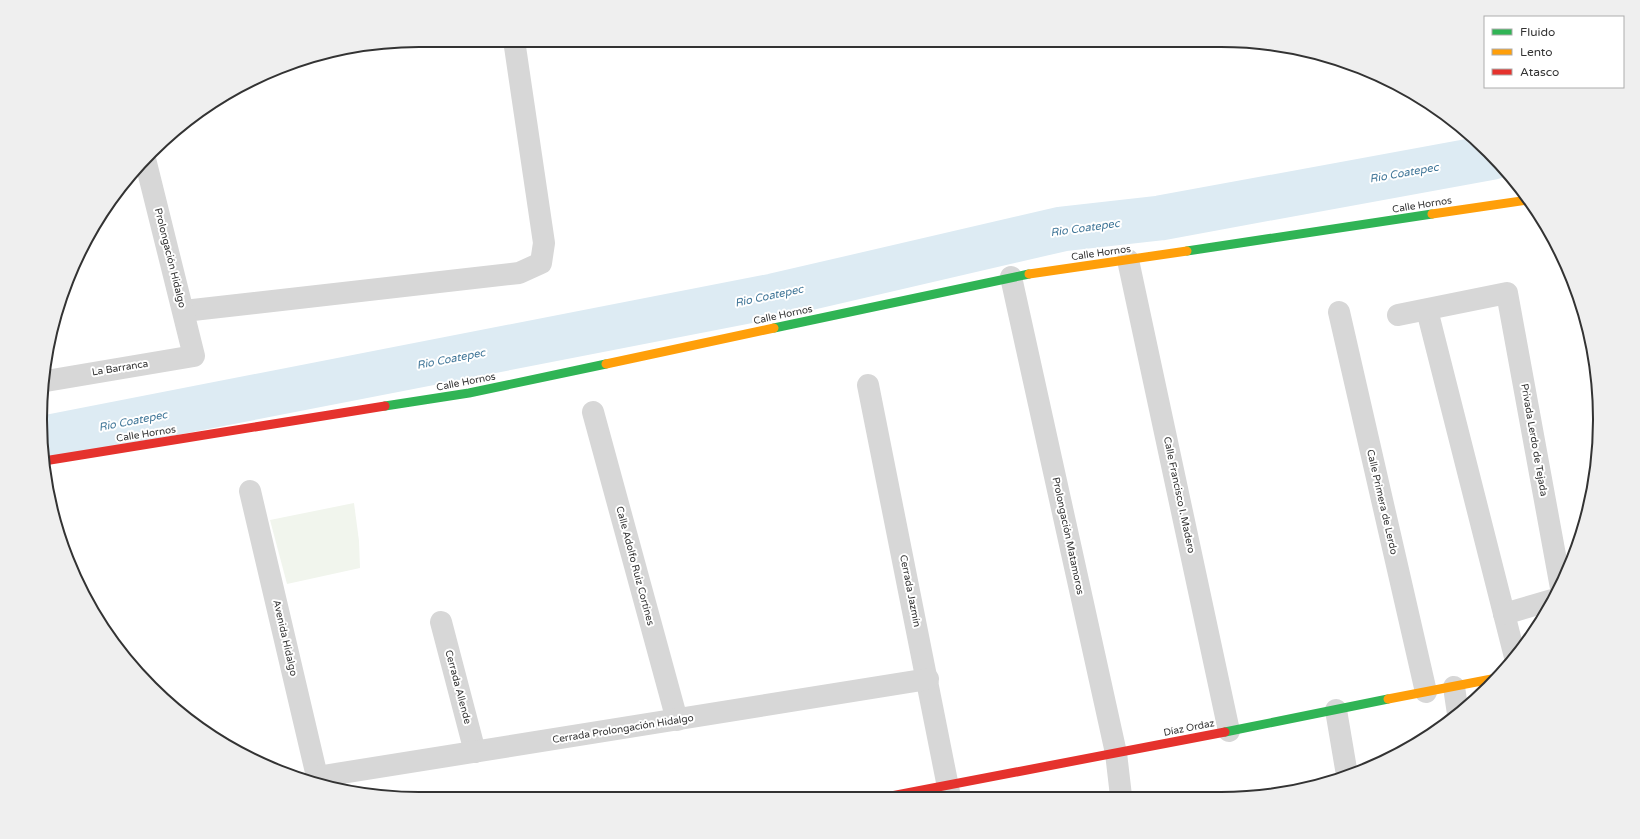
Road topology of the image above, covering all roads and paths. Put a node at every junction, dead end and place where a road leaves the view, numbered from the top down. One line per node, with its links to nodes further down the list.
1 (515, 47): 7 (street)
2 (147, 166): 7 (street, Prolongación Hidalgo)
3 (1522, 201): 4 (street, Calle Hornos)
4 (1128, 260): 5 (street, Calle Hornos); 28 (street, Calle Francisco I. Madero)
5 (1011, 277): 14 (street, Calle Hornos); 30 (street, Prolongación Matamoros)
6 (1427, 310): 9 (street); 16 (street, Privada Lerdo de Tejada); 18 (street)
7 (184, 311): 10 (street, Prolongación Hidalgo)
8 (1339, 312): 24 (street, Calle Primera de Lerdo)
9 (1398, 315)
10 (194, 356): 11 (street, La Barranca)
11 (49, 380)
12 (868, 385): 21 (street, Cerrada Jazmín)
13 (592, 412): 27 (street, Calle Adolfo Ruiz Cortines)
14 (49, 460)
15 (250, 491): 32 (street, Avenida Hidalgo)
16 (1559, 576)
17 (1545, 602): 18 (street)
18 (1504, 614): 20 (street)
19 (440, 622): 29 (street, Cerrada Allende)
20 (1513, 650)
21 (928, 679): 27 (street, Cerrada Prolongación Hidalgo); 34 (street, Cerrada Jazmín)
22 (1487, 680): 23 (street, Díaz Ordaz)
23 (1454, 687): 24 (street, Díaz Ordaz); 25 (street)
24 (1426, 692): 26 (street, Díaz Ordaz)
25 (1457, 707)
26 (1336, 710): 28 (street, Díaz Ordaz); 31 (street)
27 (677, 720): 29 (street, Cerrada Prolongación Hidalgo)
28 (1229, 731): 30 (street, Díaz Ordaz)
29 (475, 752): 33 (street, Cerrada Prolongación Hidalgo)
30 (1116, 753): 34 (street, Díaz Ordaz); 36 (street, Prolongación Matamoros)
31 (1346, 770)
32 (317, 777)
33 (325, 780)
34 (949, 791): 35 (street, Díaz Ordaz)
35 (938, 792)
36 (1121, 792)

